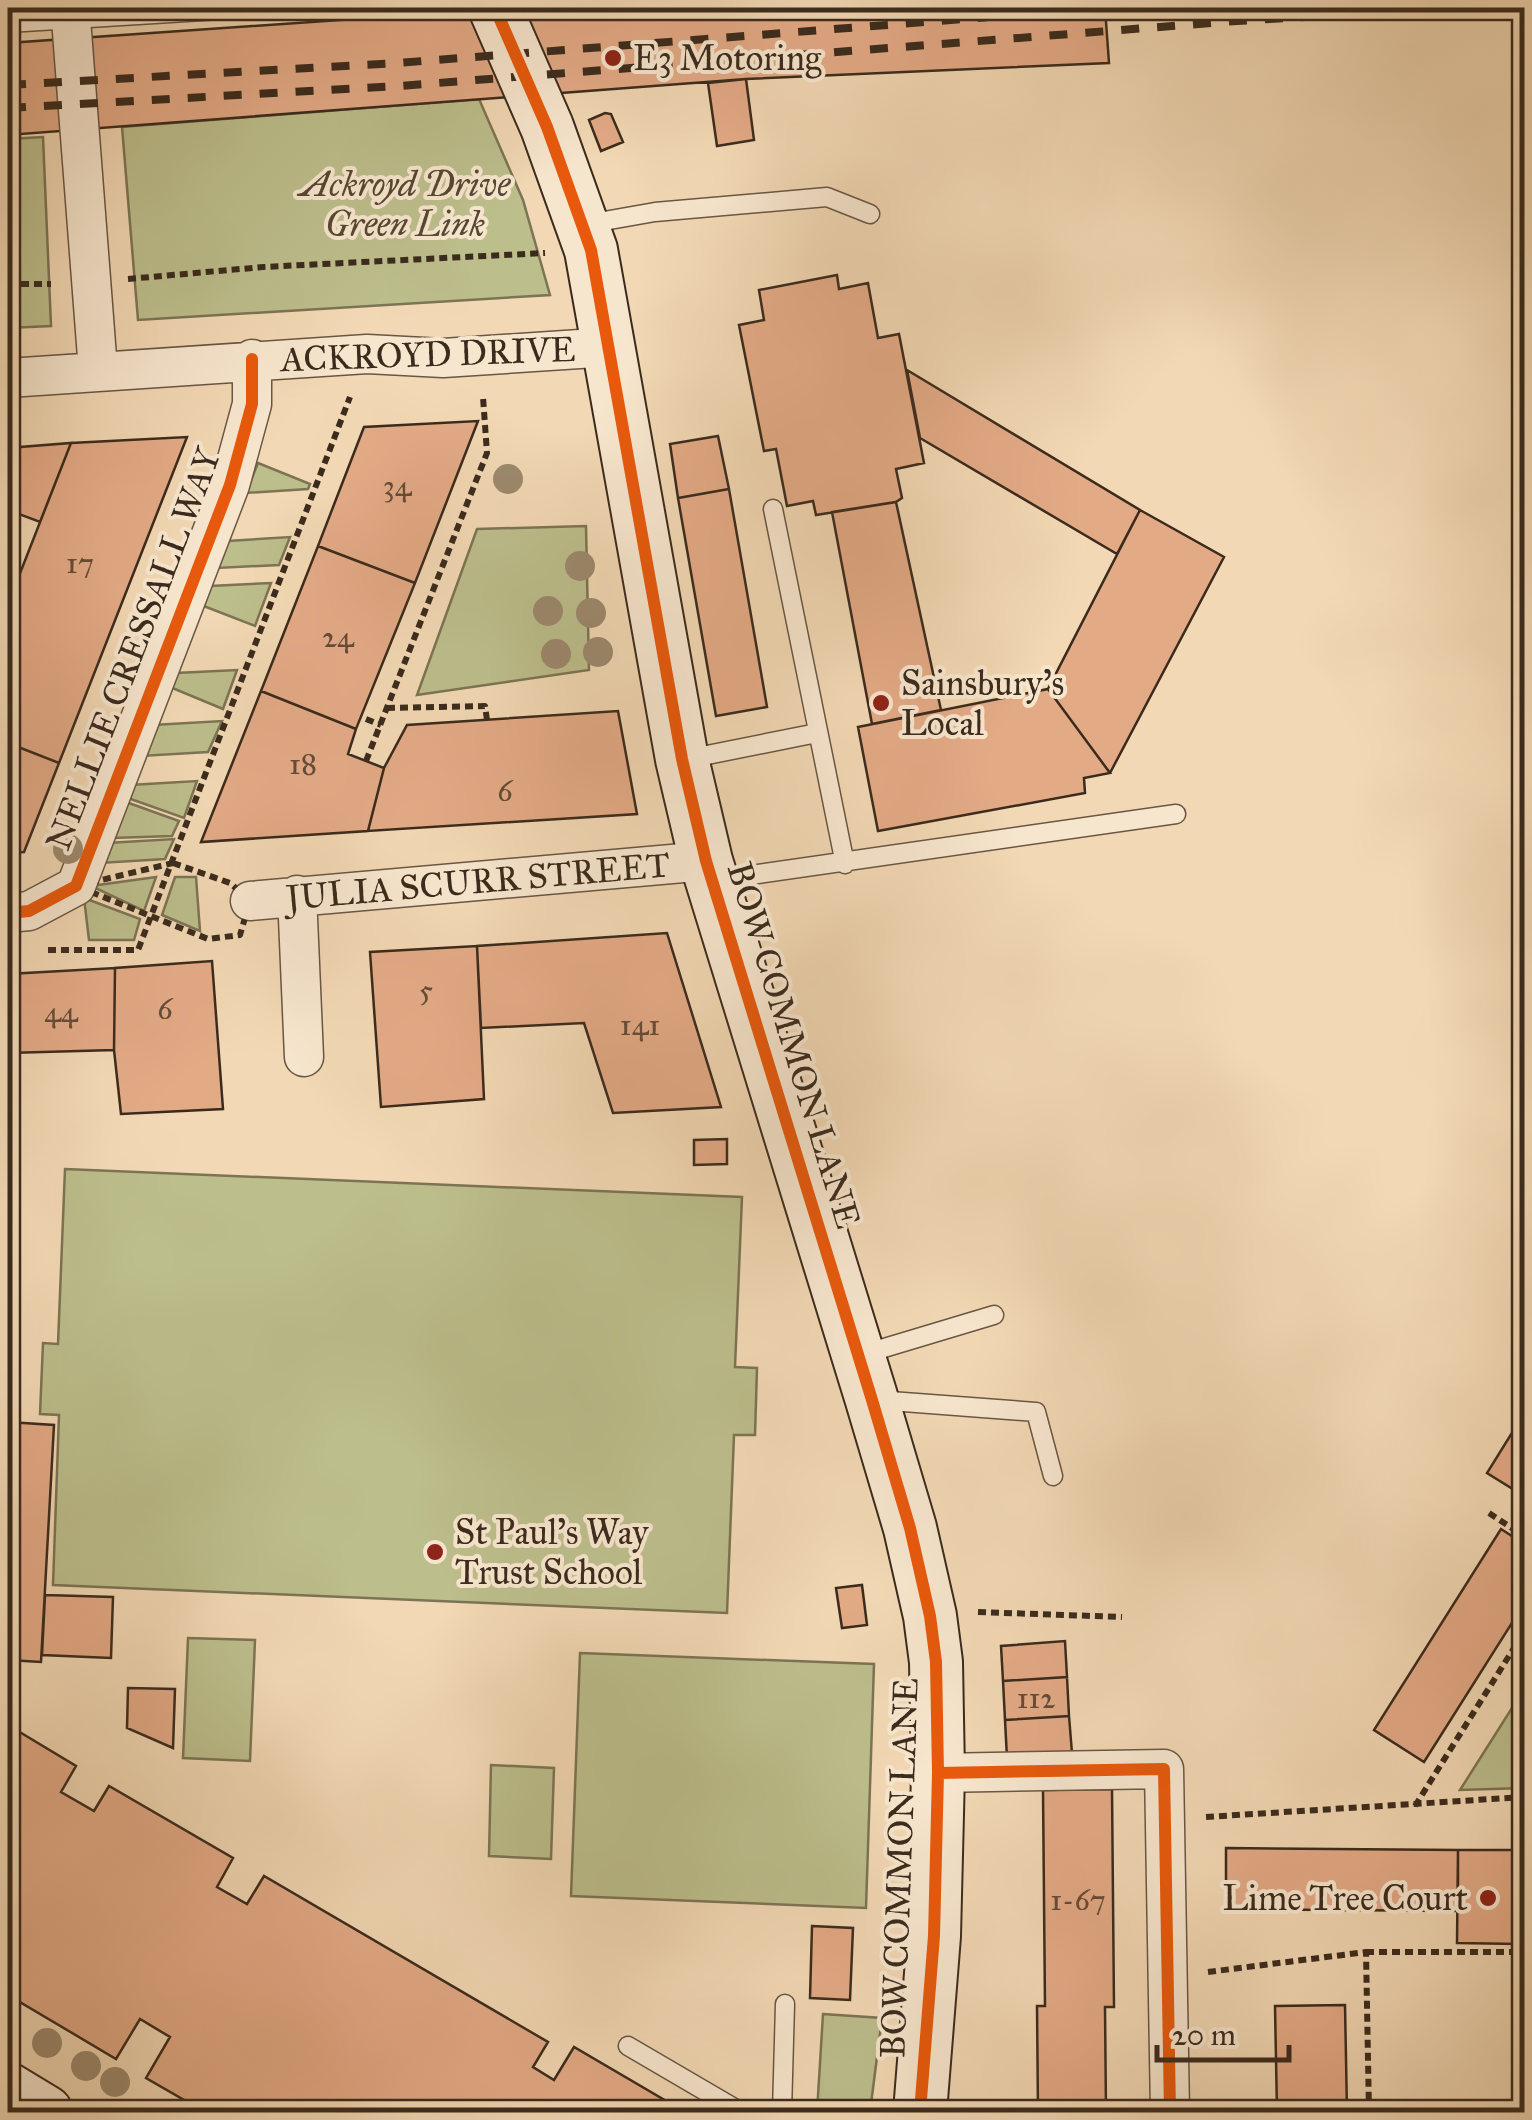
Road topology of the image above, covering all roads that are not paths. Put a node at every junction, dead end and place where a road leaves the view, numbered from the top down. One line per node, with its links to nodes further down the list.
1 (252, 8): 3 (lane)
2 (495, 8): 6 (street, BOW COMMON LANE)
3 (71, 19): 4 (lane); 9 (street)
4 (8, 23)
5 (870, 214): 6 (lane)
6 (586, 237): 7 (street, BOW COMMON LANE)
7 (610, 347): 8 (street, ACKROYD DRIVE); 13 (street, BOW COMMON LANE)
8 (252, 360): 9 (street, ACKROYD DRIVE); 19 (street, NELLIE CRESSALL WAY)
9 (98, 370): 10 (street, ACKROYD DRIVE)
10 (8, 378)
11 (773, 508): 12 (lane)
12 (816, 732): 13 (lane); 15 (lane)
13 (682, 760): 16 (street, BOW COMMON LANE)
14 (1176, 814): 15 (lane)
15 (845, 864): 16 (lane)
16 (710, 871): 17 (street, JULIA SCURR STREET); 22 (street, BOW COMMON LANE)
17 (298, 896): 18 (street, JULIA SCURR STREET); 20 (street)
18 (250, 901)
19 (18, 912)
20 (304, 1057)
21 (994, 1315): 22 (lane)
22 (865, 1378): 23 (lane); 24 (street, BOW COMMON LANE)
23 (1053, 1476)
24 (938, 1774): 29 (street, BOW COMMON LANE); 30 (street)
25 (784, 2004): 28 (lane)
26 (628, 2046): 27 (lane)
27 (741, 2112)
28 (782, 2112)
29 (920, 2112)
30 (1170, 2112)

